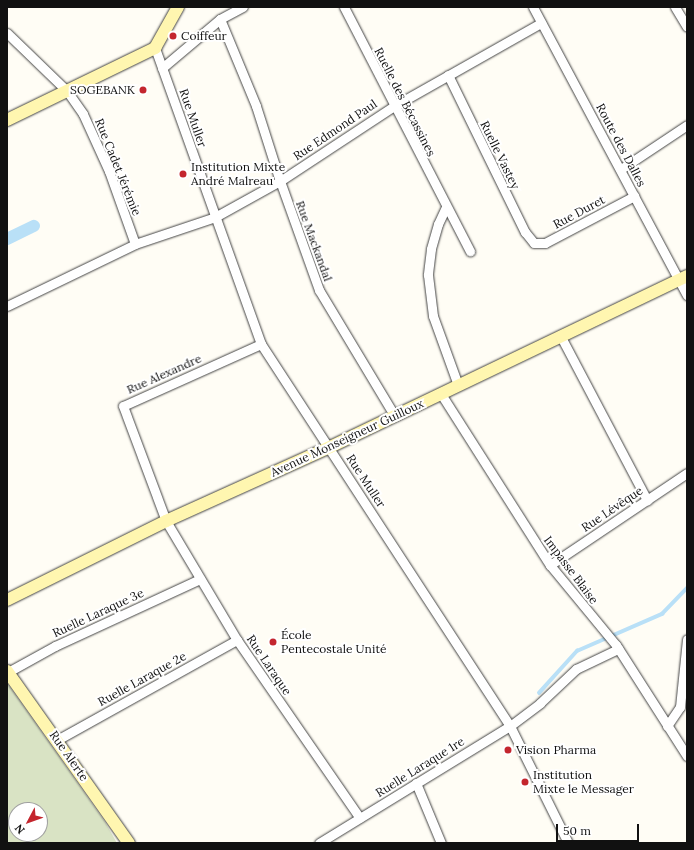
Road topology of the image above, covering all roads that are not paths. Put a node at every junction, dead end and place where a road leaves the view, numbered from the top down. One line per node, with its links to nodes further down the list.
1 (178, 7): 10 (street)
2 (242, 7): 6 (street)
3 (344, 7): 14 (street, Ruelle des Bécassines)
4 (533, 7): 7 (street, Route des Dalles)
5 (675, 7): 8 (street)
6 (220, 19): 11 (street); 18 (street, Rue Mackandal)
7 (541, 22): 12 (street, Rue Edmond Paul); 17 (street, Route des Dalles)
8 (687, 26)
9 (7, 33): 13 (street, Rue Cadet Jérémie)
10 (155, 48): 11 (street, Rue Muller); 13 (street)
11 (162, 68): 21 (street, Rue Muller)
12 (448, 75): 14 (street, Rue Edmond Paul); 22 (street, Ruelle Vastey)
13 (67, 91): 15 (street); 23 (street, Rue Cadet Jérémie)
14 (394, 106): 18 (street, Rue Edmond Paul); 20 (street, Ruelle des Bécassines)
15 (7, 120)
16 (687, 125): 17 (street)
17 (621, 169): 19 (street, Route des Dalles)
18 (280, 182): 21 (street, Rue Edmond Paul); 32 (street, Rue Mackandal)
19 (634, 196): 22 (street, Rue Duret); 25 (street, Route des Dalles)
20 (446, 207): 24 (street, Ruelle des Bécassines); 30 (street)
21 (215, 217): 23 (street, Rue Edmond Paul); 29 (street, Rue Muller)
22 (534, 243)
23 (136, 244): 27 (street, Rue Edmond Paul)
24 (470, 250)
25 (683, 279): 26 (street, Route des Dalles); 28 (street, Avenue Monseigneur Guilloux)
26 (687, 296)
27 (7, 306)
28 (560, 335): 30 (street, Avenue Monseigneur Guilloux); 35 (street)
29 (261, 344): 33 (street, Rue Muller); 36 (street, Rue Alexandre)
30 (458, 385): 31 (street, Avenue Monseigneur Guilloux)
31 (441, 394): 32 (street, Avenue Monseigneur Guilloux); 37 (street, Impasse Blaise)
32 (394, 415): 33 (street, Avenue Monseigneur Guilloux)
33 (330, 448): 36 (street, Avenue Monseigneur Guilloux); 44 (street, Rue Muller)
34 (687, 473): 35 (street, Rue Lévêque)
35 (647, 500): 37 (street, Rue Lévêque)
36 (166, 521): 38 (street, Rue Laraque); 39 (street, Avenue Monseigneur Guilloux)
37 (550, 565): 42 (street, Impasse Blaise)
38 (200, 579): 41 (street, Rue Laraque); 43 (street, Ruelle Laraque 3e)
39 (7, 600)
40 (687, 639): 45 (street)
41 (238, 640): 46 (street, Ruelle Laraque 2e); 49 (street, Rue Laraque)
42 (618, 649): 44 (street, Ruelle Laraque 1re); 45 (street, Impasse Blaise)
43 (7, 671): 46 (street, Rue Alerte)
44 (510, 726): 48 (street, Ruelle Laraque 1re); 53 (street, Rue Muller)
45 (667, 726): 47 (street, Impasse Blaise)
46 (57, 740): 50 (street, Rue Alerte)
47 (687, 756)
48 (416, 783): 49 (street, Ruelle Laraque 1re); 52 (street)
49 (360, 818): 51 (street, Ruelle Laraque 1re)
50 (129, 843)
51 (319, 843)
52 (441, 843)
53 (568, 843)

